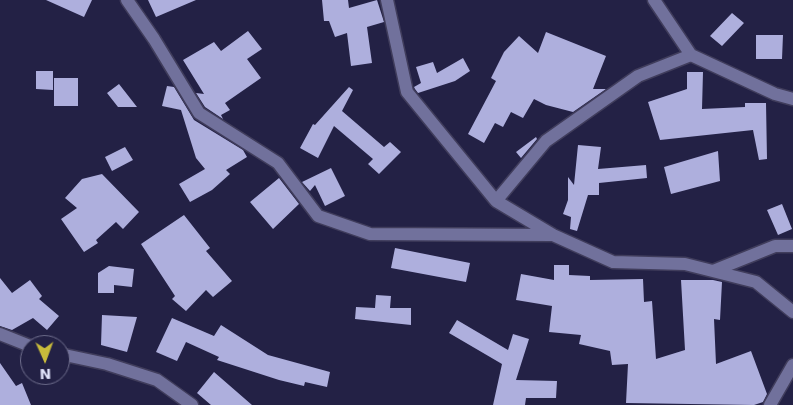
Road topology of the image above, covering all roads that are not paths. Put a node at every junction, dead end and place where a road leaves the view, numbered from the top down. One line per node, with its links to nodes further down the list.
1 (127, 0): 7 (street)
2 (387, 0): 6 (street)
3 (654, 0): 4 (street)
4 (691, 55): 5 (street); 6 (street)
5 (793, 99)
6 (496, 201): 7 (street)
7 (553, 235): 9 (street)
8 (793, 246): 9 (street)
9 (713, 271): 10 (street)
10 (793, 312)
11 (0, 334): 12 (street)
12 (20, 342)
13 (70, 356): 15 (street)
14 (793, 365): 16 (street)
15 (192, 405)
16 (770, 405)

